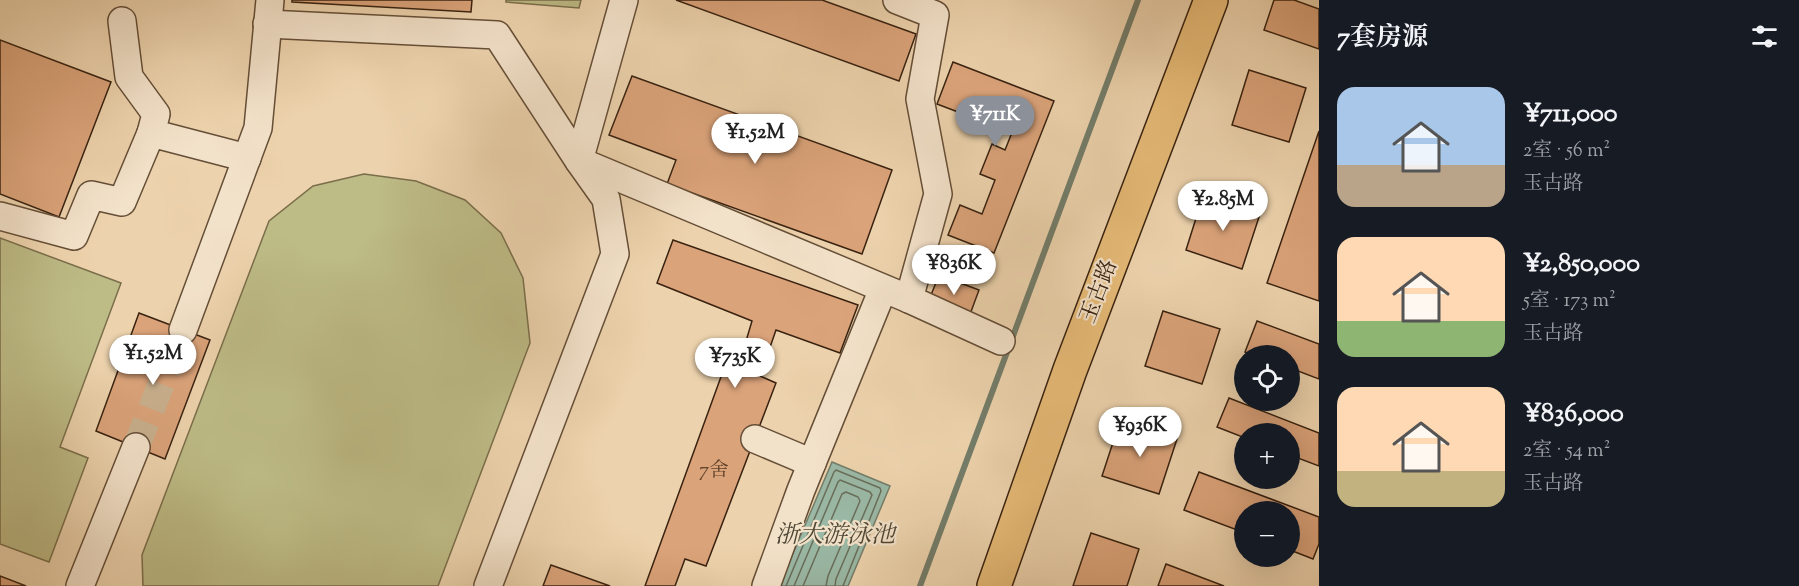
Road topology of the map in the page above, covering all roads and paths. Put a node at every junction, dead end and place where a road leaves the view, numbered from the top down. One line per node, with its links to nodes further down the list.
1 (624, 0): 8 (street)
2 (897, 0): 11 (street)
3 (1211, 0): 20 (main road, 玉古路)
4 (268, 12): 7 (street); 8 (street)
5 (122, 21): 6 (street)
6 (151, 133): 7 (street); 9 (street)
7 (247, 158): 12 (street)
8 (579, 161): 10 (street); 18 (street)
9 (0, 216)
10 (883, 289): 11 (street); 16 (street)
11 (909, 299): 13 (street)
12 (183, 330)
13 (1001, 341)
14 (755, 439): 16 (street)
15 (136, 447): 17 (street)
16 (812, 464): 19 (street)
17 (80, 586)
18 (488, 586)
19 (766, 586)
20 (994, 586)

